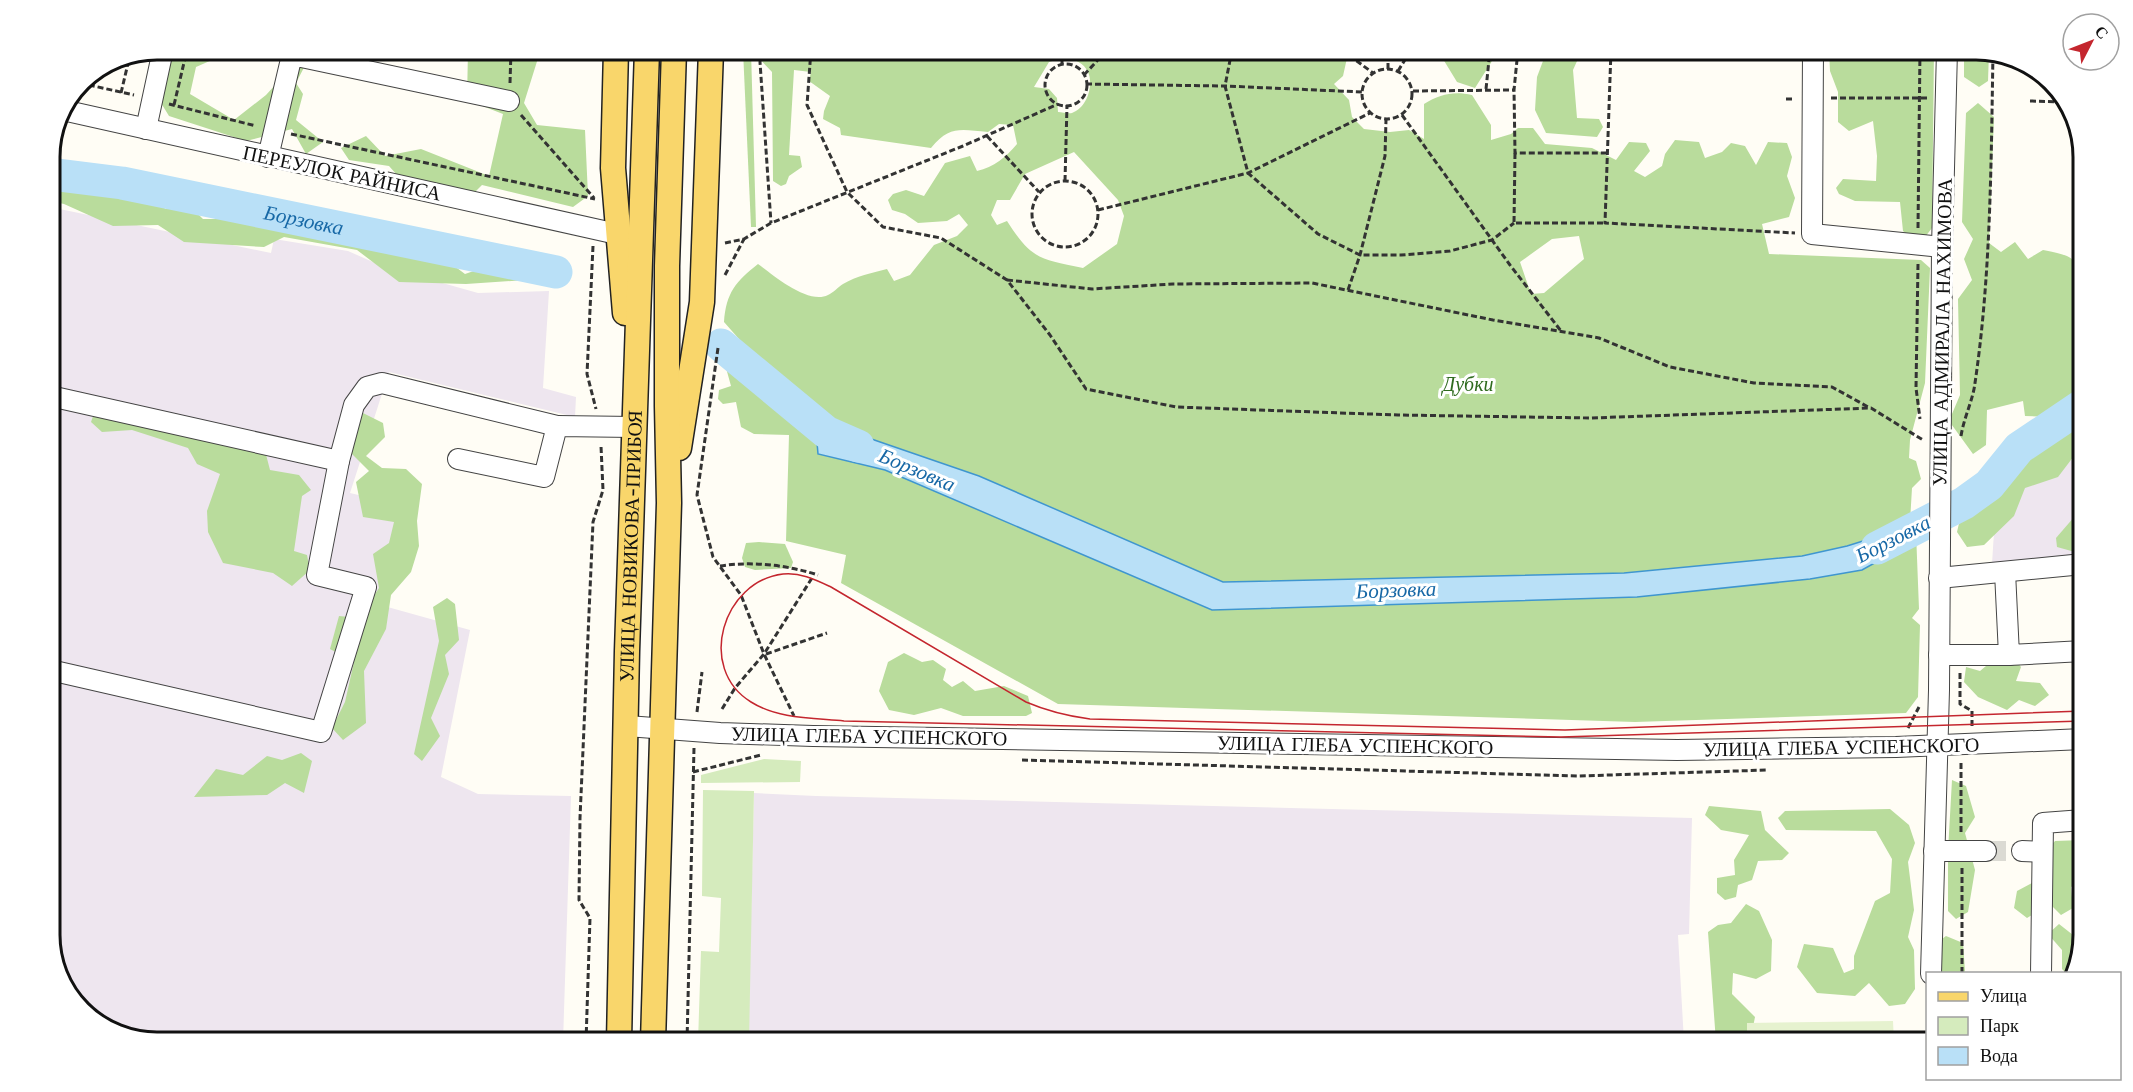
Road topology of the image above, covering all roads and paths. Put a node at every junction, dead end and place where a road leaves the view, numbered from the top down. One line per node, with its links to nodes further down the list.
1 (161, 60): 39 (street)
2 (185, 60): 46 (path)
3 (291, 60): 53 (street)
4 (345, 60): 42 (street)
5 (511, 60): 42 (path)
6 (616, 60): 69 (main road)
7 (647, 60): 82 (main road, УЛИЦА НОВИКОВА-ПРИБОЯ)
8 (674, 60): 91 (main road, УЛИЦА НОВИКОВА-ПРИБОЯ)
9 (711, 60): 91 (main road)
10 (760, 60): 65 (path)
11 (810, 60): 61 (path)
12 (1062, 60): 24 (path)
13 (1098, 60): 29 (path)
14 (1230, 60): 32 (path)
15 (1355, 60): 28 (path)
16 (1388, 60): 26 (path)
17 (1405, 60): 27 (path)
18 (1489, 60): 33 (path)
19 (1517, 60): 34 (path)
20 (1611, 60): 56 (path)
21 (1813, 60): 38 (street)
22 (1947, 60): 41 (street, УЛИЦА АДМИРАЛА НАХИМОВА)
23 (1993, 62): 88 (path)
24 (1062, 64): 29 (path); 45 (path)
25 (128, 65): 37 (path)
26 (1388, 69): 27 (path); 28 (path)
27 (1398, 71): 35 (path)
28 (1373, 73): 36 (path)
29 (1084, 75): 30 (path)
30 (1086, 84): 32 (path); 47 (path)
31 (91, 86): 37 (path)
32 (1225, 86): 36 (path); 58 (path)
33 (1486, 90): 34 (path); 35 (path)
34 (1514, 90): 55 (path)
35 (1413, 91): 50 (path)
36 (1362, 92): 49 (path)
37 (121, 93): 39 (path)
38 (1811, 98): 40 (path); 41 (path); 70 (street)
39 (152, 99): 46 (path); 52 (street)
40 (1786, 99)
41 (1946, 100): 74 (street, УЛИЦА АДМИРАЛА НАХИМОВА)
42 (509, 101): 63 (path)
43 (2030, 101): 44 (path)
44 (2056, 102)
45 (1058, 104): 47 (path); 54 (path)
46 (174, 105): 53 (path)
47 (1067, 105): 59 (path)
48 (71, 112): 52 (street, ПЕРЕУЛОК РАЙНИСА)
49 (1370, 113): 51 (path); 58 (path)
50 (1402, 115): 51 (path); 72 (path)
51 (1386, 120): 75 (path)
52 (146, 129): 57 (street, ПЕРЕУЛОК РАЙНИСА)
53 (274, 131): 57 (street); 63 (path)
54 (987, 136): 61 (path); 62 (path)
55 (1515, 153): 56 (path); 66 (path)
56 (1607, 153): 67 (path)
57 (268, 157): 68 (street, ПЕРЕУЛОК РАЙНИСА)
58 (1248, 173): 64 (path); 75 (path)
59 (1065, 181): 62 (path); 64 (path)
60 (595, 188): 63 (path)
61 (847, 192): 65 (path); 77 (path)
62 (1040, 192): 64 (path)
63 (595, 199): 68 (path)
64 (1098, 210)
65 (771, 223): 71 (path)
66 (1514, 223): 67 (path); 72 (path)
67 (1605, 223): 70 (path)
68 (594, 228): 69 (street, ПЕРЕУЛОК РАЙНИСА); 85 (path)
69 (617, 234): 82 (main road)
70 (1812, 234): 74 (street)
71 (744, 239): 73 (path); 76 (path)
72 (1492, 240): 75 (path); 79 (path)
73 (720, 244)
74 (1942, 247): 97 (street, УЛИЦА АДМИРАЛА НАХИМОВА)
75 (1360, 255): 78 (path)
76 (724, 277)
77 (1007, 280): 78 (path); 83 (path)
78 (1348, 290): 79 (path)
79 (1563, 332): 83 (path)
80 (718, 342): 93 (path)
81 (60, 398): 90 (street)
82 (634, 402): 86 (main road, УЛИЦА НОВИКОВА-ПРИБОЯ)
83 (1872, 408): 87 (path)
84 (557, 426): 85 (street); 89 (street); 90 (street)
85 (600, 427): 86 (street); 123 (path)
86 (634, 427): 107 (main road, УЛИЦА НОВИКОВА-ПРИБОЯ)
87 (1923, 440)
88 (1961, 440)
89 (458, 459)
90 (339, 461): 103 (street)
91 (669, 503): 108 (main road, УЛИЦА НОВИКОВА-ПРИБОЯ)
92 (2073, 565): 94 (street)
93 (719, 566): 95 (path); 100 (path)
94 (2005, 572): 97 (street); 102 (street)
95 (818, 575)
96 (812, 578): 100 (path)
97 (1939, 578): 101 (street, УЛИЦА АДМИРАЛА НАХИМОВА)
98 (827, 633): 100 (path)
99 (2073, 652): 102 (street)
100 (764, 654): 105 (path); 106 (path)
101 (1939, 655): 102 (street); 112 (street, УЛИЦА АДМИРАЛА НАХИМОВА)
102 (2009, 655)
103 (60, 672)
104 (1920, 705): 110 (path)
105 (722, 709)
106 (794, 716)
107 (627, 726): 108 (street, УЛИЦА ГЛЕБА УСПЕНСКОГО); 124 (main road, УЛИЦА НОВИКОВА-ПРИБОЯ)
108 (662, 728): 110 (street, УЛИЦА ГЛЕБА УСПЕНСКОГО); 125 (main road, УЛИЦА НОВИКОВА-ПРИБОЯ)
109 (2073, 740): 112 (street, УЛИЦА ГЛЕБА УСПЕНСКОГО)
110 (1907, 746): 112 (street, УЛИЦА ГЛЕБА УСПЕНСКОГО)
111 (761, 755): 126 (path)
112 (1937, 755): 114 (path); 117 (street, УЛИЦА АДМИРАЛА НАХИМОВА)
113 (1017, 760): 115 (path)
114 (1961, 762)
115 (1768, 770)
116 (2073, 821): 120 (street)
117 (1934, 851): 118 (street); 121 (street, УЛИЦА АДМИРАЛА НАХИМОВА)
118 (1986, 851)
119 (2022, 851): 120 (street)
120 (2042, 852): 122 (street)
121 (1931, 972)
122 (2041, 972)
123 (586, 1032)
124 (619, 1032)
125 (653, 1032)
126 (687, 1032)

